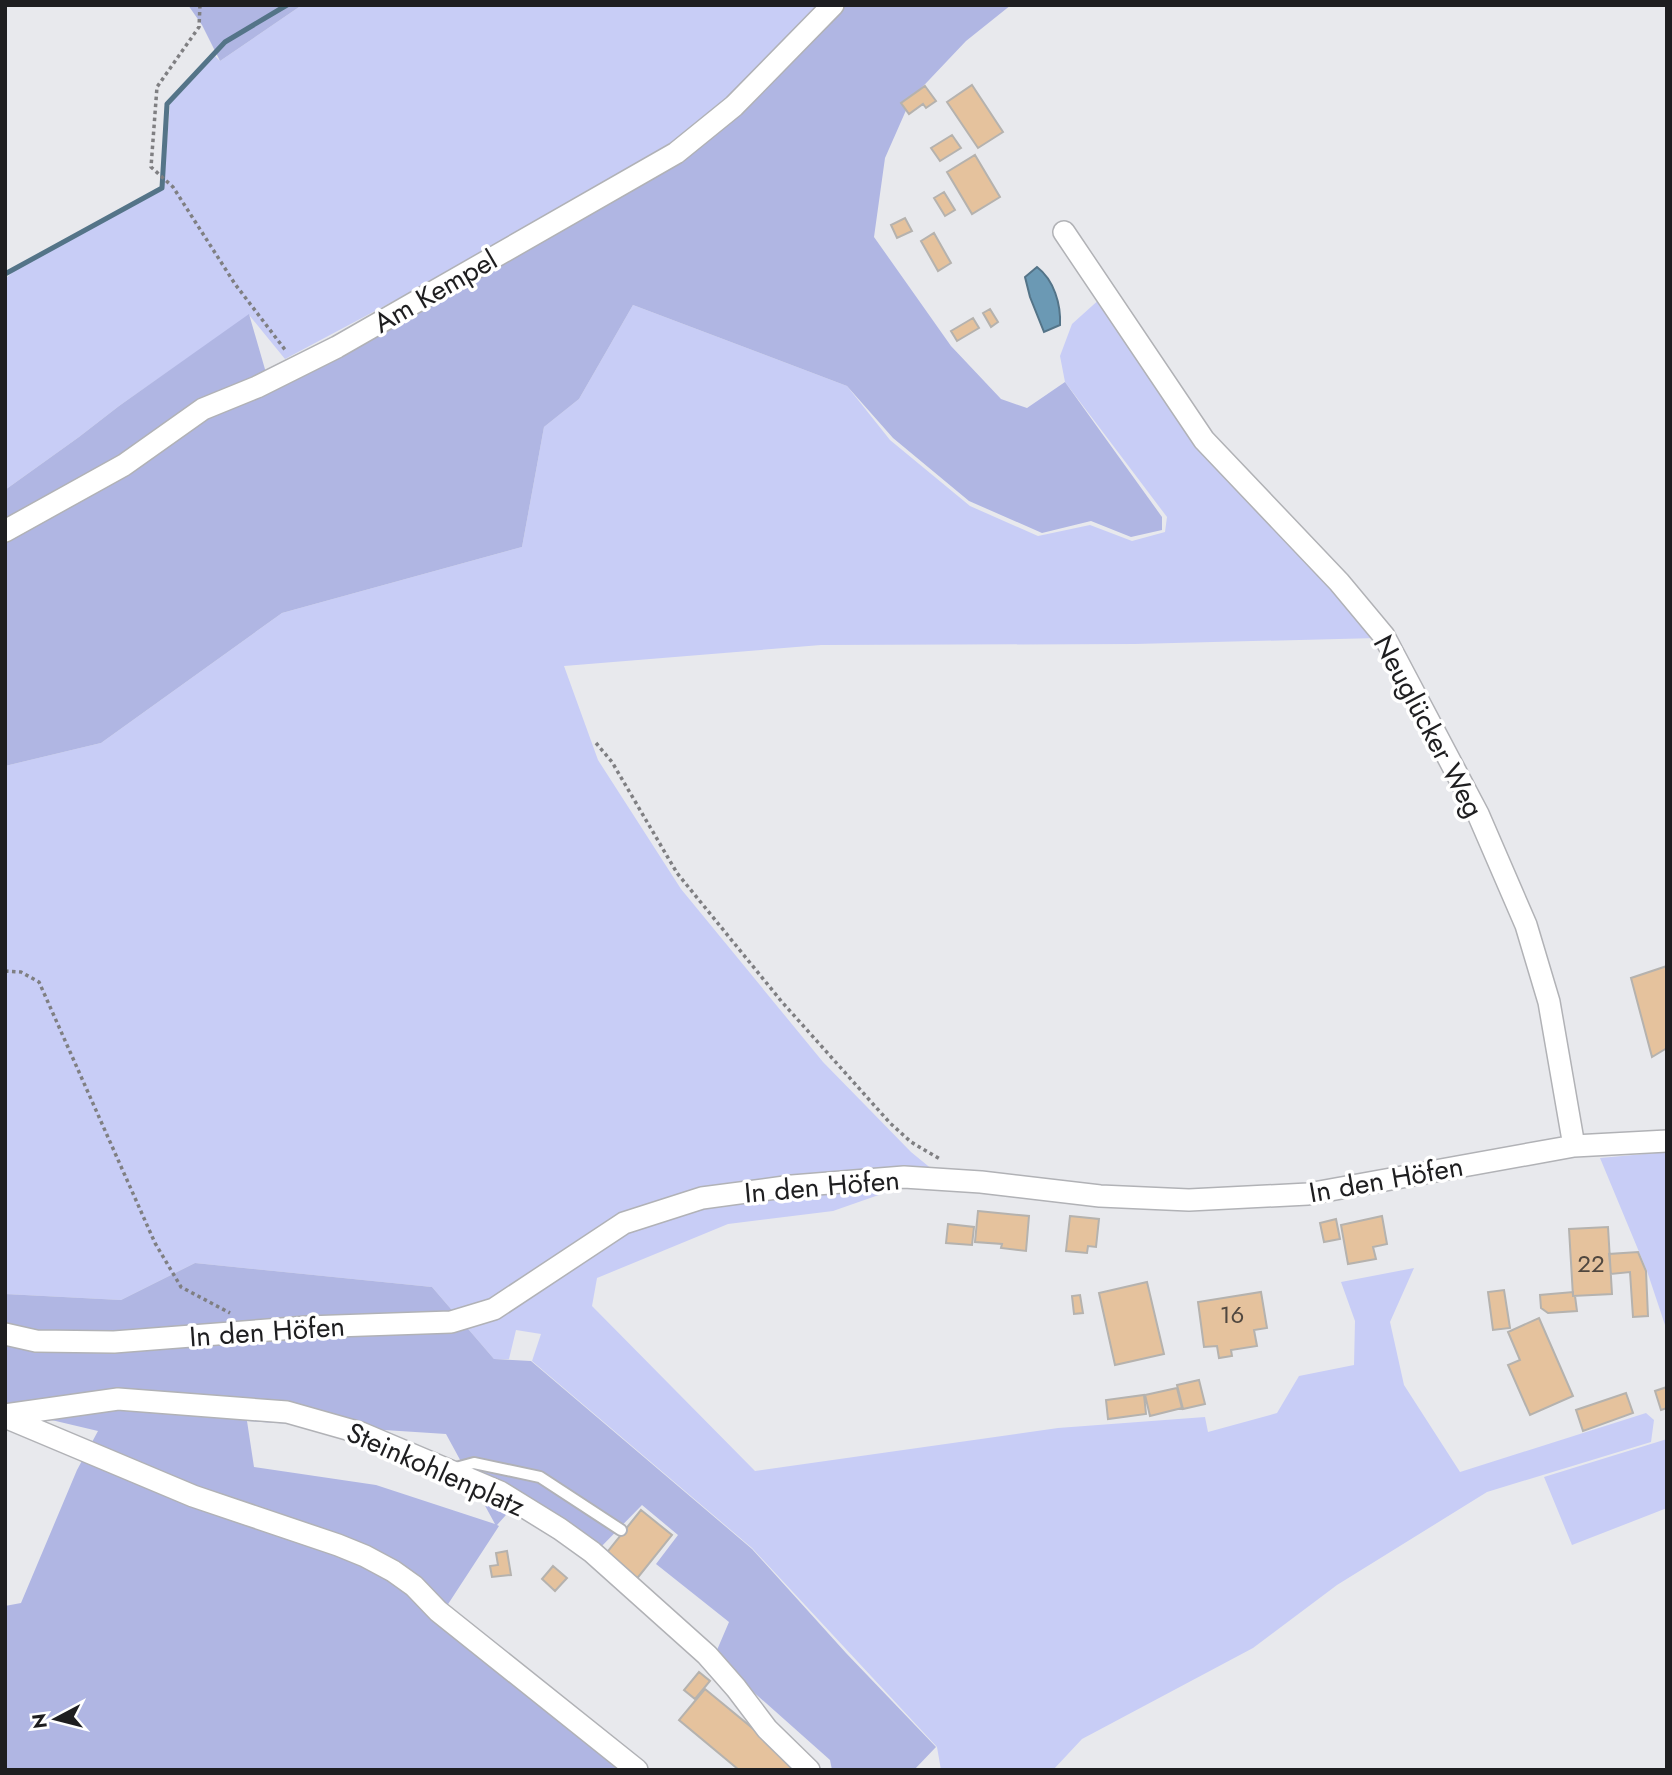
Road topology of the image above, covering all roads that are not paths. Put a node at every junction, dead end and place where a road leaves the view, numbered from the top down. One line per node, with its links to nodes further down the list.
1 (833, 5): 3 (street, Am Kempel)
2 (1064, 232): 5 (street, Neuglücker Weg)
3 (5, 531)
4 (1667, 1141): 5 (street, In den Höfen)
5 (1574, 1146): 6 (street, In den Höfen)
6 (5, 1334)
7 (5, 1416): 8 (street, Steinkohlenplatz); 10 (street, Steinkohlenplatz)
8 (446, 1470): 9 (lane); 11 (street, Steinkohlenplatz)
9 (621, 1530)
10 (637, 1770)
11 (809, 1770)

